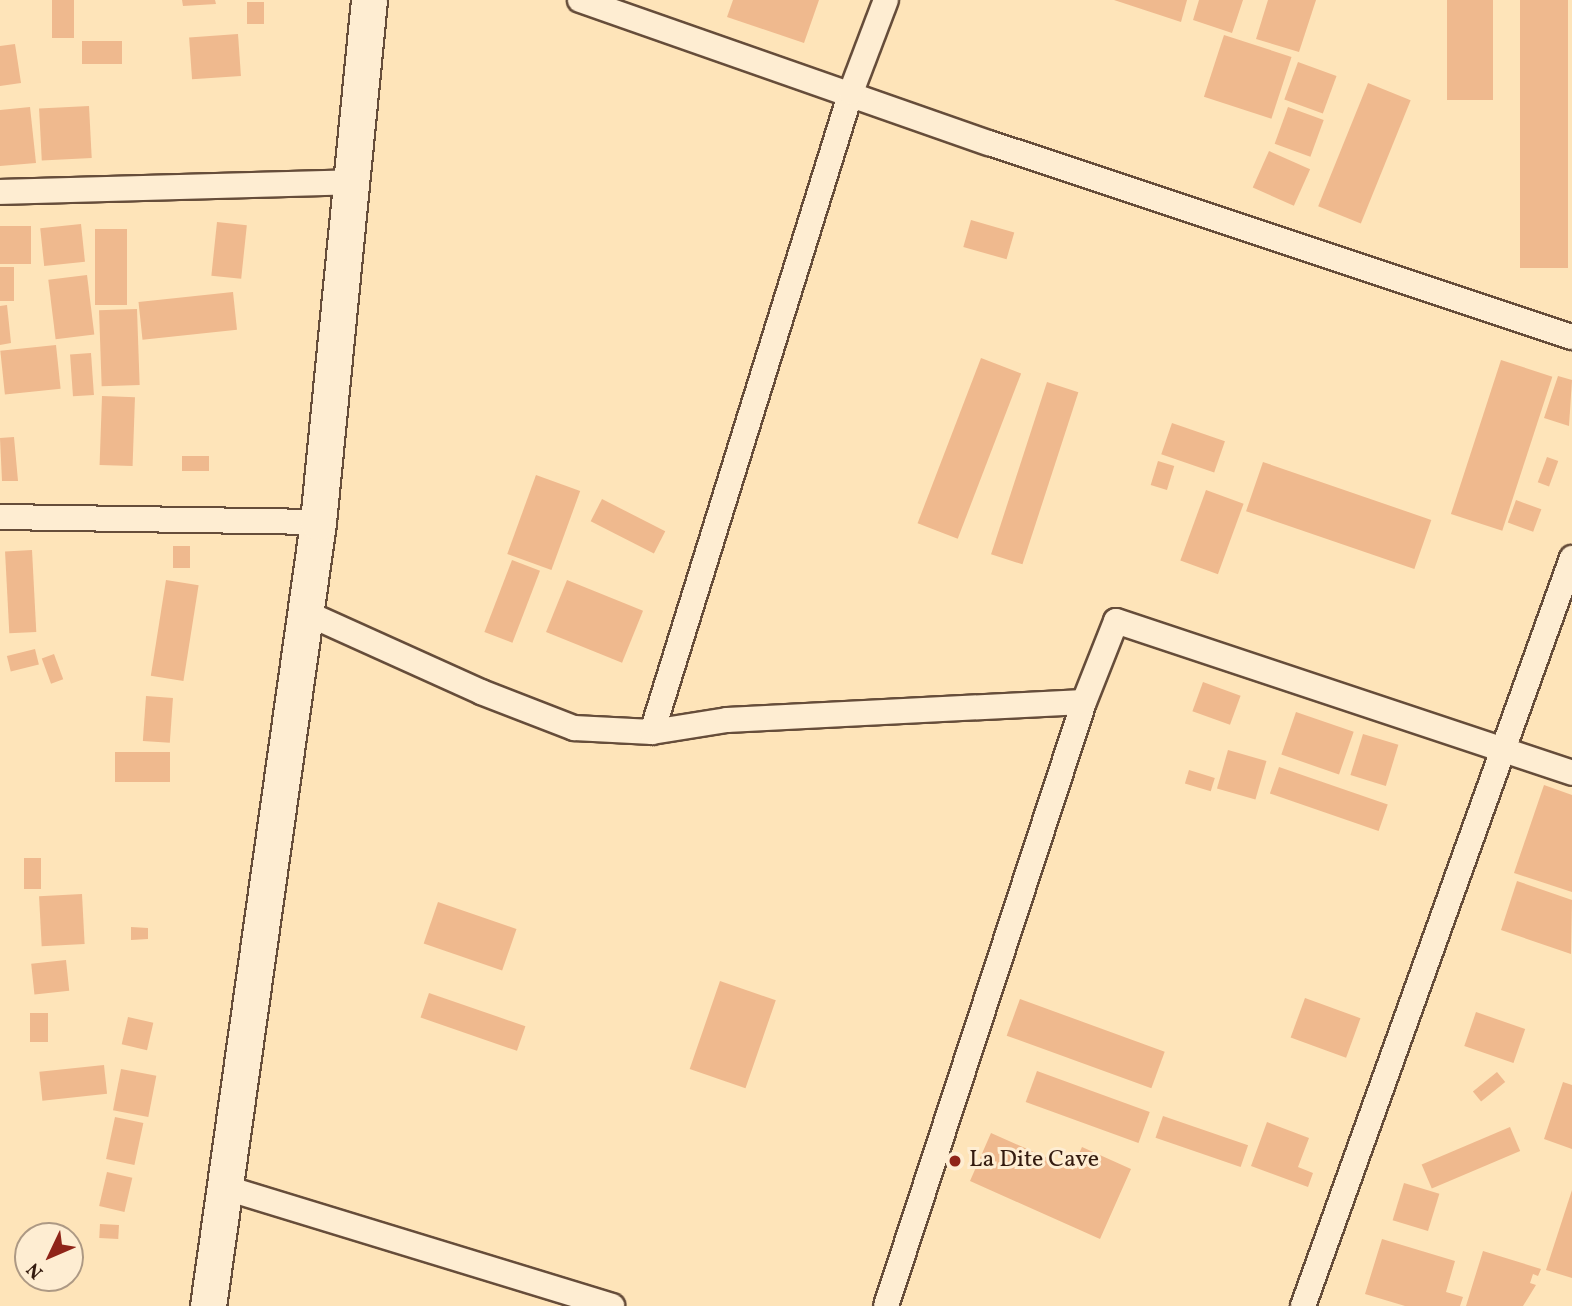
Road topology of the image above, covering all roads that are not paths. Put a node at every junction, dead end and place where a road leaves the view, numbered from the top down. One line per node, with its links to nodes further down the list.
1 (369, 0): 5 (main road)
2 (580, 0): 4 (street)
3 (886, 0): 4 (street)
4 (851, 92): 7 (street); 13 (street)
5 (349, 182): 6 (street); 9 (main road)
6 (0, 192)
7 (1572, 337)
8 (0, 517): 9 (street)
9 (318, 522): 11 (main road)
10 (1572, 558): 14 (street)
11 (302, 611): 13 (street); 16 (main road)
12 (1084, 702): 13 (street); 14 (street); 19 (street)
13 (652, 732)
14 (1503, 750): 15 (street); 20 (street)
15 (1572, 773)
16 (223, 1187): 17 (main road); 18 (street)
17 (208, 1306)
18 (612, 1306)
19 (886, 1306)
20 (1303, 1306)

